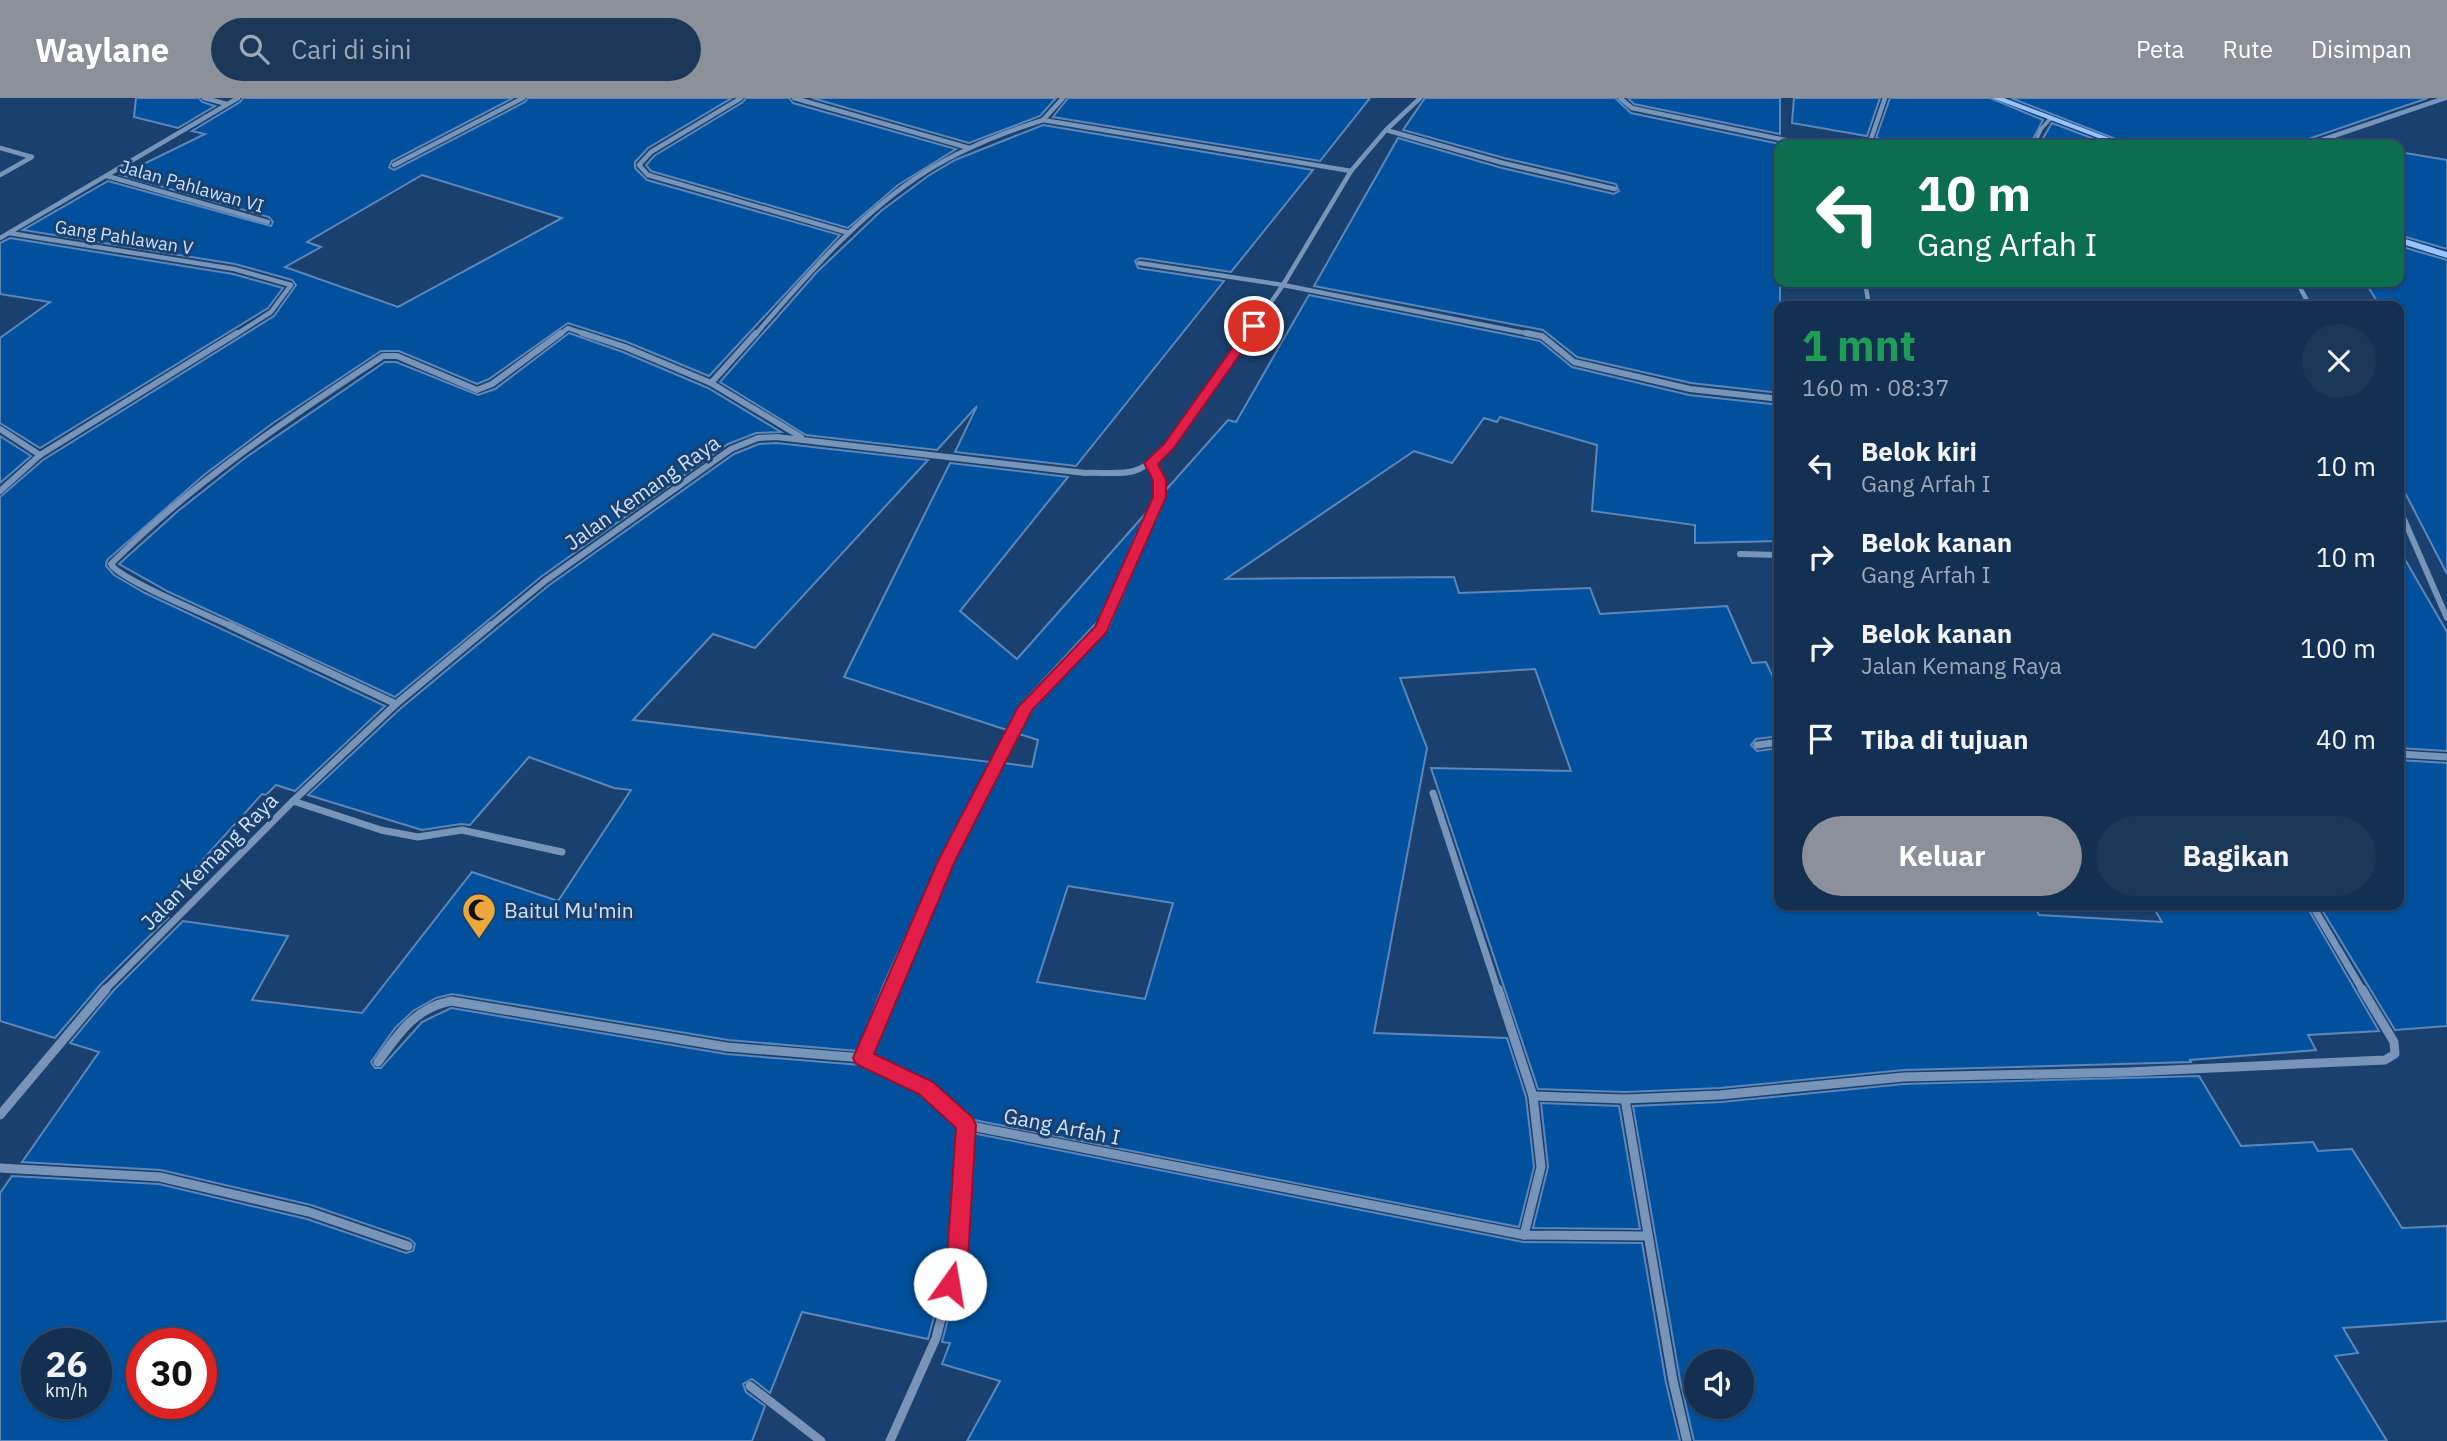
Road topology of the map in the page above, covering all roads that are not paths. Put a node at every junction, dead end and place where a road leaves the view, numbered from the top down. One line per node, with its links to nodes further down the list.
1 (204, 98): 12 (street)
2 (238, 98): 12 (street)
3 (523, 98): 23 (street)
4 (741, 98): 30 (street)
5 (794, 98): 22 (street)
6 (1063, 98): 14 (street)
7 (1420, 98): 15 (street)
8 (1620, 98): 16 (street)
9 (1885, 98): 17 (street)
10 (1996, 98): 13 (main road)
11 (2445, 98): 20 (street)
12 (227, 104): 26 (street)
13 (2051, 118): 18 (lane); 19 (main road)
14 (1043, 120): 22 (street); 24 (street)
15 (1386, 130): 24 (street); 27 (street)
16 (1785, 140)
17 (1871, 140)
18 (2036, 140)
19 (2110, 140)
20 (2322, 140)
21 (0, 148): 25 (street)
22 (969, 148): 30 (street)
23 (394, 165)
24 (1351, 171): 35 (street)
25 (0, 175)
26 (107, 176): 28 (street, Jalan Pahlawan VI); 29 (street)
27 (1615, 189)
28 (268, 222)
29 (9, 233): 31 (street); 40 (street, Gang Pahlawan V)
30 (849, 233): 36 (street)
31 (0, 238)
32 (2404, 242): 33 (main road)
33 (2447, 255)
34 (1139, 263): 35 (street)
35 (1283, 285): 37 (street); 41 (street)
36 (711, 383): 39 (street); 47 (street)
37 (1774, 398)
38 (0, 429): 40 (street)
39 (801, 438): 41 (street, Jalan Kemang Raya); 47 (street, Jalan Kemang Raya)
40 (40, 455): 42 (street)
41 (1151, 463): 56 (street)
42 (0, 491)
43 (2404, 520): 46 (street)
44 (1740, 554): 45 (street)
45 (1774, 555)
46 (2447, 618)
47 (396, 704): 53 (street, Jalan Kemang Raya)
48 (1774, 743): 49 (street)
49 (1757, 746)
50 (2404, 754): 51 (street)
51 (2447, 757)
52 (1433, 793): 58 (street)
53 (293, 801): 54 (street); 60 (street, Jalan Kemang Raya)
54 (562, 852)
55 (2315, 910): 59 (street)
56 (863, 1058): 57 (street); 61 (street)
57 (378, 1062)
58 (1533, 1096): 59 (street); 63 (street)
59 (1626, 1099): 64 (street)
60 (0, 1115)
61 (966, 1125): 63 (street, Gang Arfah I); 68 (street)
62 (0, 1168): 65 (street)
63 (1524, 1236): 64 (street, Gang Arfah I)
64 (1648, 1236): 69 (street)
65 (408, 1246)
66 (750, 1386): 67 (street)
67 (821, 1441)
68 (890, 1441)
69 (1687, 1441)

